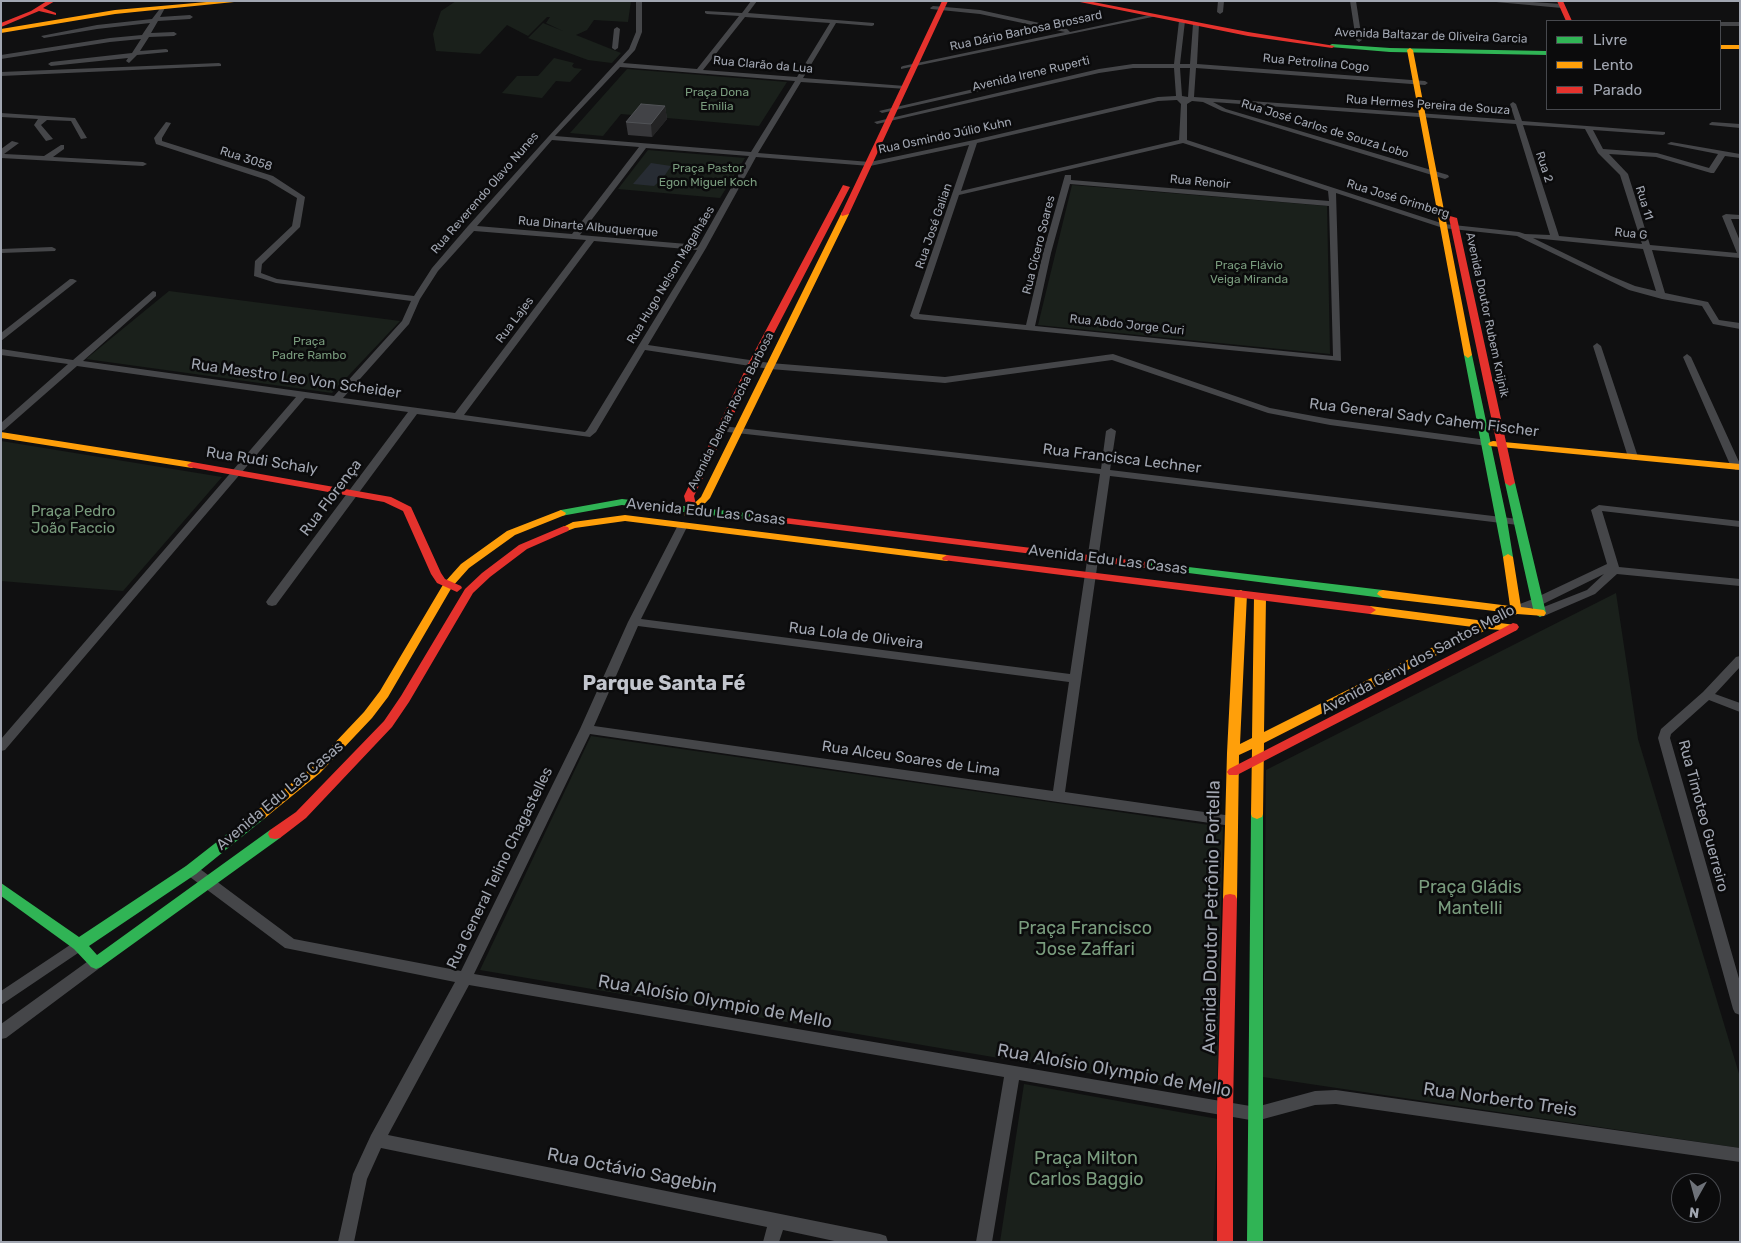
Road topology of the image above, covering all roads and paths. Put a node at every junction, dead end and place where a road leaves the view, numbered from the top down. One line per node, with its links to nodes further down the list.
1 (173, 1): 16 (street)
2 (241, 1): 13 (street)
3 (639, 1): 50 (street, Rua Reverendo Olavo Nunes)
4 (754, 1): 17 (street)
5 (1078, 1): 18 (street, Avenida Baltazar de Oliveira Garcia)
6 (1110, 1): 34 (street, Avenida Baltazar de Oliveira Garcia)
7 (1221, 1): 15 (street)
8 (1353, 1): 34 (street)
9 (1488, 1): 10 (street)
10 (1561, 4): 21 (street)
11 (45, 5): 16 (street); 28 (street)
12 (939, 5): 30 (street); 51 (street, Avenida Delmar Rocha Barbosa); 53 (street, Avenida Delmar Rocha Barbosa)
13 (162, 8): 20 (street); 28 (street)
14 (707, 12): 17 (street)
15 (1220, 12)
16 (54, 14): 28 (street)
17 (744, 14): 23 (street); 55 (street)
18 (1154, 16): 22 (street, Avenida Baltazar de Oliveira Garcia); 30 (street, Rua Dário Barbosa Brossard)
19 (190, 17): 20 (street)
20 (156, 20): 32 (street); 33 (street)
21 (1569, 20)
22 (1182, 21): 25 (street, Avenida Baltazar de Oliveira Garcia); 46 (street)
23 (834, 22): 24 (street); 59 (street, Rua Hugo Nelson Magalhães)
24 (872, 24)
25 (1196, 24): 39 (street, Avenida Baltazar de Oliveira Garcia); 48 (street)
26 (1721, 24): 27 (street)
27 (1740, 24)
28 (3, 25)
29 (617, 29): 38 (street)
30 (1071, 32): 51 (street, Rua Dário Barbosa Brossard)
31 (174, 34): 33 (street)
32 (44, 36)
33 (144, 36): 42 (street); 45 (street)
34 (1359, 40): 35 (street, Avenida Baltazar de Oliveira Garcia)
35 (1546, 46)
36 (1740, 46): 37 (street)
37 (1721, 47)
38 (615, 48)
39 (1414, 50): 41 (street, Avenida Baltazar de Oliveira Garcia); 60 (street, Avenida Doutor Rubem Knijnik)
40 (166, 51): 42 (street)
41 (1546, 53)
42 (134, 54): 47 (street); 52 (street)
43 (1721, 54): 44 (street)
44 (1740, 54)
45 (1, 56)
46 (1177, 63): 48 (street, Avenida Irene Ruperti); 54 (street, Avenida Irene Ruperti); 58 (street, Avenida Irene Ruperti); 67 (street)
47 (51, 64)
48 (1193, 64): 60 (street, Rua Petrolina Cogo); 64 (street)
49 (219, 65): 52 (street)
50 (620, 65): 55 (street, Rua Clarão da Lua); 81 (street, Rua Reverendo Olavo Nunes)
51 (916, 65): 53 (street, Rua Dário Barbosa Brossard); 62 (street, Avenida Delmar Rocha Barbosa)
52 (123, 68): 57 (street)
53 (903, 68): 62 (street, Avenida Delmar Rocha Barbosa)
54 (1070, 70)
55 (699, 71): 59 (street, Rua Clarão da Lua)
56 (1054, 73): 58 (street)
57 (1, 74)
58 (1063, 79): 66 (street, Avenida Irene Ruperti)
59 (798, 80): 62 (street, Rua Clarão da Lua); 90 (street, Rua Hugo Nelson Magalhães)
60 (1420, 83): 71 (street, Avenida Doutor Rubem Knijnik)
61 (1000, 85): 63 (street, Avenida Irene Ruperti)
62 (900, 87): 69 (street, Avenida Delmar Rocha Barbosa)
63 (955, 95): 66 (street); 69 (street, Avenida Irene Ruperti)
64 (1191, 98): 65 (street, Rua Hermes Pereira de Souza); 67 (street, Rua Osmindo Júlio Kuhn)
65 (1201, 99): 71 (street, Rua Hermes Pereira de Souza); 97 (street, Rua José Carlos de Souza Lobo)
66 (965, 101): 69 (street, Avenida Irene Ruperti)
67 (1182, 101): 82 (street, Rua Osmindo Júlio Kuhn); 83 (street)
68 (1513, 104): 74 (street, Rua 2)
69 (889, 112): 94 (street, Avenida Delmar Rocha Barbosa); 94 (street, Avenida Delmar Rocha Barbosa)
70 (1, 116): 72 (street)
71 (1427, 117): 74 (street, Rua Hermes Pereira de Souza); 97 (street, Avenida Doutor Rubem Knijnik)
72 (45, 118): 79 (street); 80 (street)
73 (168, 123): 118 (street, Rua 3058)
74 (1518, 123): 77 (street, Rua Hermes Pereira de Souza); 108 (street, Rua 2)
75 (1712, 124): 76 (street)
76 (1740, 126)
77 (1588, 128): 78 (street, Rua Hermes Pereira de Souza); 88 (street, Rua 11)
78 (1663, 133)
79 (49, 138)
80 (83, 138)
81 (550, 138): 86 (street, Rua Osmindo Júlio Kuhn); 104 (street, Rua Reverendo Olavo Nunes)
82 (974, 142): 94 (street, Rua Osmindo Júlio Kuhn); 100 (street, Rua José Galian)
83 (1183, 142): 96 (street); 99 (street, Rua José Grimberg)
84 (14, 143): 91 (street)
85 (1671, 144): 89 (street)
86 (645, 145): 90 (street, Rua Osmindo Júlio Kuhn); 106 (street)
87 (61, 147): 93 (street)
88 (1601, 150): 89 (street); 109 (street, Rua 11)
89 (1723, 153): 92 (street)
90 (754, 154): 94 (street, Rua Osmindo Júlio Kuhn); 110 (street, Rua Hugo Nelson Magalhães)
91 (1, 155): 93 (street)
92 (1740, 156)
93 (45, 158): 95 (street)
94 (864, 163): 132 (street, Avenida Delmar Rocha Barbosa); 133 (street, Avenida Delmar Rocha Barbosa)
95 (143, 164)
96 (1070, 167): 98 (street, Rua Cícero Soares); 100 (street)
97 (1439, 176): 103 (street, Avenida Doutor Rubem Knijnik)
98 (1067, 182): 101 (street, Rua Renoir); 122 (street, Rua Cícero Soares)
99 (1332, 191): 101 (street); 103 (street, Rua José Grimberg)
100 (956, 194): 120 (street, Rua José Galian)
101 (1332, 204): 126 (street, Rua Abdo Jorge Curi)
102 (1740, 217): 112 (street)
103 (1449, 227): 105 (street, Rua José Grimberg); 117 (street, Avenida Doutor Rubem Knijnik); 119 (street, Avenida Doutor Rubem Knijnik)
104 (471, 228): 106 (street, Rua Dinarte Albuquerque); 118 (street, Rua Reverendo Olavo Nunes)
105 (1519, 234): 108 (street, Rua G); 116 (street, Rua José Grimberg)
106 (575, 236): 107 (street, Rua Dinarte Albuquerque)
107 (592, 238): 110 (street, Rua Dinarte Albuquerque); 137 (street, Rua Lajes)
108 (1555, 238): 109 (street, Rua G)
109 (1646, 247): 112 (street, Rua G); 116 (street, Rua 11)
110 (702, 248): 125 (street, Rua Hugo Nelson Magalhães)
111 (52, 249): 113 (street)
112 (1739, 249)
113 (1, 251)
114 (73, 281): 123 (street)
115 (153, 294): 131 (street)
116 (1662, 296): 121 (street, Rua José Grimberg)
117 (1456, 298): 119 (street); 129 (street, Avenida Doutor Rubem Knijnik)
118 (416, 299): 135 (street, Rua Reverendo Olavo Nunes)
119 (1470, 299): 130 (street, Avenida Doutor Rubem Knijnik)
120 (914, 316): 122 (street, Rua Abdo Jorge Curi)
121 (1740, 326)
122 (1030, 328): 126 (street, Rua Abdo Jorge Curi)
123 (1, 338)
124 (1597, 346): 146 (street)
125 (640, 347): 132 (street); 143 (street, Rua Hugo Nelson Magalhães)
126 (1113, 347): 133 (street); 144 (street, Rua General Sady Cahem Fischer)
127 (1, 352): 131 (street, Rua Maestro Leo Von Scheider)
128 (1687, 356): 147 (street)
129 (1470, 360): 130 (street); 144 (street, Avenida Doutor Rubem Knijnik)
130 (1483, 361): 145 (street, Avenida Doutor Rubem Knijnik)
131 (74, 363): 134 (street, Rua Maestro Leo Von Scheider); 138 (street)
132 (753, 364): 133 (street); 139 (street, Avenida Delmar Rocha Barbosa)
133 (770, 366): 140 (street, Avenida Delmar Rocha Barbosa)
134 (302, 395): 135 (street, Rua Maestro Leo Von Scheider); 148 (street)
135 (336, 400): 136 (street, Rua Maestro Leo Von Scheider)
136 (414, 411): 137 (street, Rua Maestro Leo Von Scheider); 150 (street, Rua Florença)
137 (457, 417): 143 (street, Rua Maestro Leo Von Scheider)
138 (1, 428)
139 (722, 429): 140 (street, Rua Francisca Lechner); 151 (street, Avenida Delmar Rocha Barbosa)
140 (738, 431): 149 (street, Rua Francisca Lechner); 151 (street, Avenida Delmar Rocha Barbosa)
141 (1111, 431): 149 (street)
142 (1, 435): 148 (street, Rua Rudi Schaly)
143 (587, 435)
144 (1488, 444): 145 (street, Rua General Sady Cahem Fischer); 152 (street, Avenida Doutor Rubem Knijnik)
145 (1502, 445): 146 (street, Rua General Sady Cahem Fischer); 153 (street, Avenida Doutor Rubem Knijnik)
146 (1633, 457): 147 (street, Rua General Sady Cahem Fischer)
147 (1738, 467)
148 (236, 472): 150 (street, Rua Rudi Schaly); 178 (street)
149 (1104, 472): 152 (street, Rua Francisca Lechner); 156 (street)
150 (354, 492): 160 (street, Rua Rudi Schaly); 164 (street, Rua Florença)
151 (692, 509): 155 (street, Rua General Telino Chagastelles); 156 (street, Avenida Edu Las Casas); 160 (street, Avenida Edu Las Casas)
152 (1502, 520): 153 (street, Rua Francisca Lechner); 166 (street, Avenida Doutor Rubem Knijnik)
153 (1518, 522): 165 (street, Avenida Doutor Rubem Knijnik)
154 (1740, 524): 157 (street)
155 (683, 525): 158 (street, Avenida Edu Las Casas); 161 (street, Avenida Edu Las Casas); 167 (street, Rua General Telino Chagastelles)
156 (1091, 558): 158 (street); 166 (street, Avenida Edu Las Casas)
157 (1614, 567): 159 (street); 165 (street, Avenida Geny dos Santos Mello)
158 (1089, 575): 162 (street, Avenida Edu Las Casas); 171 (street)
159 (1740, 584)
160 (448, 585): 161 (street); 175 (street, Avenida Edu Las Casas)
161 (469, 591): 177 (street, Avenida Edu Las Casas)
162 (1241, 594): 163 (street, Avenida Edu Las Casas); 179 (street, Avenida Doutor Petrônio Portella)
163 (1260, 597): 168 (street, Avenida Edu Las Casas); 176 (street)
164 (272, 602)
165 (1539, 608): 166 (street, Avenida Edu Las Casas); 169 (street, Avenida Geny dos Santos Mello)
166 (1516, 610): 168 (street, Avenida Geny dos Santos Mello)
167 (634, 622): 171 (street, Rua Lola de Oliveira); 174 (street, Rua General Telino Chagastelles)
168 (1484, 625): 169 (street, Avenida Edu Las Casas); 176 (street, Avenida Geny dos Santos Mello)
169 (1511, 628): 180 (street, Avenida Geny dos Santos Mello)
170 (1740, 660): 172 (street, Rua Timoteo Guerreiro)
171 (1075, 679): 182 (street)
172 (1707, 695): 173 (street); 191 (street, Rua Timoteo Guerreiro)
173 (1740, 708)
174 (586, 729): 182 (street, Rua Alceu Soares de Lima); 189 (street, Rua General Telino Chagastelles)
175 (350, 736): 177 (street); 184 (street, Avenida Edu Las Casas)
176 (1257, 742): 179 (street, Avenida Geny dos Santos Mello); 180 (street)
177 (369, 745): 185 (street, Avenida Edu Las Casas)
178 (1, 747)
179 (1233, 753): 181 (street, Avenida Doutor Petrônio Portella)
180 (1257, 761): 181 (street, Avenida Geny dos Santos Mello); 195 (street)
181 (1233, 772): 183 (street, Avenida Doutor Petrônio Portella)
182 (1058, 797): 183 (street, Rua Alceu Soares de Lima)
183 (1232, 821): 194 (street, Avenida Doutor Petrônio Portella)
184 (191, 870): 185 (street, Rua Aloísio Olympio de Mello); 187 (street, Avenida Edu Las Casas)
185 (210, 882): 188 (street, Avenida Edu Las Casas); 189 (street, Rua Aloísio Olympio de Mello)
186 (1, 888): 187 (street)
187 (79, 945): 188 (street); 190 (street, Avenida Edu Las Casas)
188 (96, 963): 192 (street, Avenida Edu Las Casas)
189 (465, 978): 193 (street, Rua Aloísio Olympio de Mello); 196 (street, Rua General Telino Chagastelles)
190 (1, 999)
191 (1740, 1009)
192 (1, 1033)
193 (1013, 1072): 194 (street, Rua Aloísio Olympio de Mello); 202 (street)
194 (1226, 1109): 195 (street, Rua Aloísio Olympio de Mello); 203 (street, Avenida Doutor Petrônio Portella)
195 (1256, 1114): 197 (street, Rua Norberto Treis); 204 (street)
196 (377, 1140): 198 (street, Rua Octávio Sagebin); 199 (street, Rua General Telino Chagastelles)
197 (1740, 1155)
198 (777, 1221): 200 (street); 201 (street, Rua Octávio Sagebin)
199 (346, 1242)
200 (771, 1242)
201 (880, 1242)
202 (984, 1242)
203 (1225, 1242)
204 (1255, 1242)

